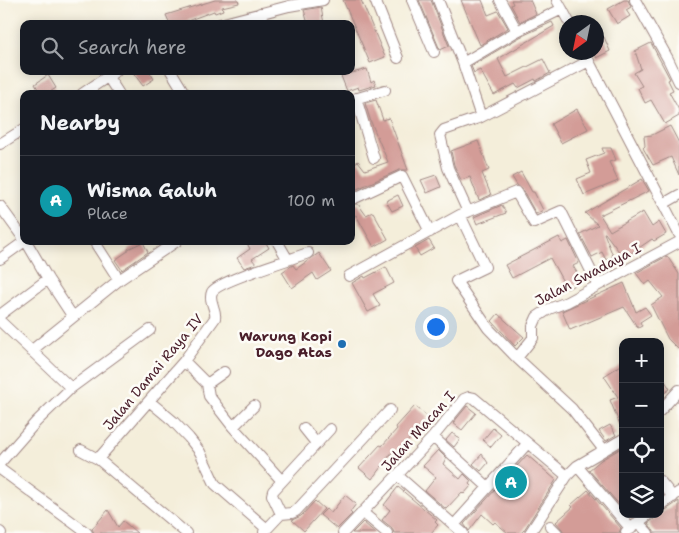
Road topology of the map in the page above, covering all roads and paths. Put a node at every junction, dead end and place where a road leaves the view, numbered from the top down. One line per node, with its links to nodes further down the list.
1 (323, 0): 8 (street)
2 (375, 0): 14 (street)
3 (412, 0): 13 (street)
4 (438, 0): 17 (street)
5 (500, 0): 12 (street)
6 (635, 0): 21 (street)
7 (559, 4): 9 (street); 12 (street)
8 (260, 13): 10 (street); 11 (street)
9 (565, 15)
10 (235, 20)
11 (262, 20)
12 (517, 31): 17 (street)
13 (434, 52)
14 (398, 58)
15 (582, 60): 28 (street)
16 (589, 60): 34 (street)
17 (463, 64): 28 (street)
18 (110, 75): 22 (street)
19 (112, 75): 23 (street)
20 (173, 75): 24 (street)
21 (679, 82)
22 (88, 90)
23 (118, 90)
24 (183, 90)
25 (385, 90): 26 (street)
26 (355, 99)
27 (355, 102): 31 (street)
28 (481, 117): 36 (street)
29 (20, 134): 30 (street)
30 (0, 144)
31 (374, 158)
32 (679, 195): 34 (street)
33 (355, 198): 38 (street)
34 (664, 203): 37 (street)
35 (0, 206): 39 (street)
36 (464, 214): 38 (street); 52 (street); 58 (street)
37 (678, 230)
38 (430, 232): 49 (street)
39 (20, 233)
40 (679, 242): 52 (street, Jalan Swadaya I)
41 (20, 244): 47 (street)
42 (28, 245): 50 (street)
43 (97, 245): 51 (street)
44 (166, 245): 51 (street)
45 (279, 245): 48 (street)
46 (308, 252): 48 (street)
47 (0, 259)
48 (288, 260): 59 (street, Jalan Damai Raya IV)
49 (349, 276)
50 (48, 279): 53 (street); 54 (street)
51 (120, 280): 54 (street)
52 (598, 285): 58 (street, Jalan Swadaya I)
53 (0, 315)
54 (74, 317): 57 (street)
55 (0, 321): 57 (street)
56 (150, 330): 62 (street)
57 (31, 351): 62 (street)
58 (517, 358): 76 (street)
59 (184, 361): 61 (street); 64 (street, Jalan Damai Raya IV)
60 (224, 372): 61 (street)
61 (207, 384): 68 (street)
62 (71, 388): 78 (street)
63 (679, 390): 66 (street)
64 (149, 401): 77 (street, Jalan Damai Raya IV); 93 (street)
65 (254, 406): 68 (street)
66 (664, 407)
67 (390, 410): 89 (street)
68 (233, 427): 83 (street)
69 (304, 428): 73 (street)
70 (330, 429): 73 (street)
71 (433, 437): 74 (street, Jalan Macan I); 81 (street, Jalan Macan I); 85 (street)
72 (619, 441): 76 (street)
73 (316, 443): 83 (street)
74 (527, 444): 82 (street, Jalan Macan I); 85 (street)
75 (81, 450): 77 (street)
76 (604, 450): 79 (street)
77 (98, 459): 95 (street)
78 (0, 463)
79 (577, 466): 82 (street); 92 (street)
80 (0, 469): 94 (street)
81 (397, 475): 88 (street, Jalan Macan I); 91 (street)
82 (567, 476): 99 (street)
83 (282, 481): 89 (street)
84 (664, 484): 86 (street)
85 (488, 487): 91 (street)
86 (676, 494): 87 (street)
87 (664, 503)
88 (362, 512): 96 (street, Jalan Macan I); 97 (street)
89 (281, 514): 93 (street)
90 (644, 518): 92 (street)
91 (454, 525): 98 (street)
92 (632, 528): 100 (street)
93 (265, 531)
94 (87, 533)
95 (186, 533)
96 (342, 533)
97 (387, 533)
98 (463, 533)
99 (530, 533)
100 (648, 533)

